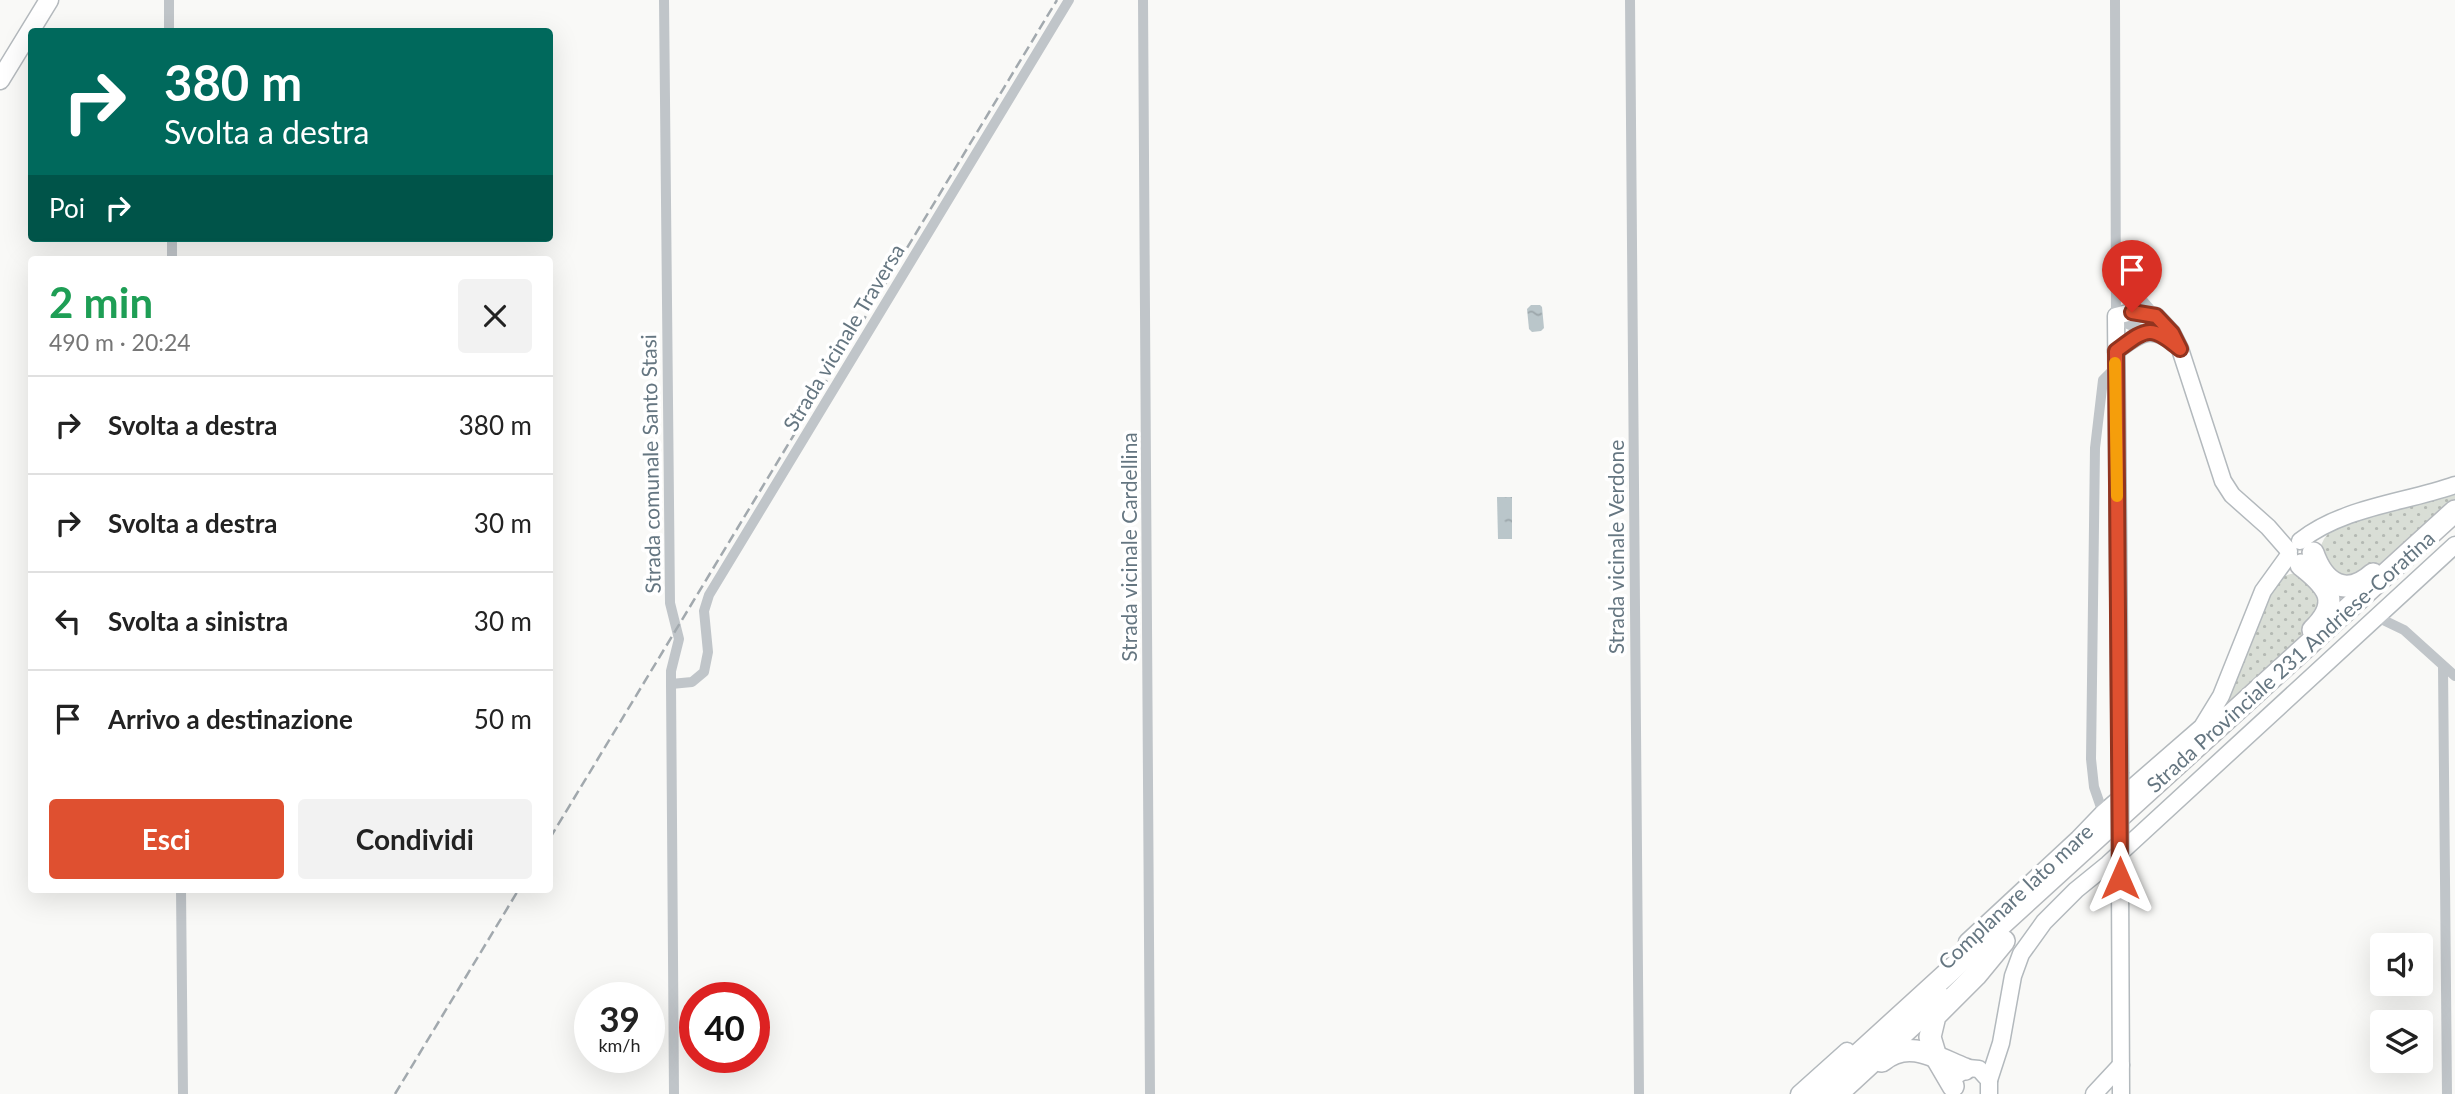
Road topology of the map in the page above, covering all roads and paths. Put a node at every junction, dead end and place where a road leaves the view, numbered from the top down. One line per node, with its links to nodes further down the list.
1 (49, 0): 8 (main road)
2 (169, 0): 9 (street)
3 (664, 0): 30 (street, Strada comunale Santo Stasi)
4 (1069, 0): 30 (street, Strada vicinale Traversa)
5 (1143, 0): 42 (street, Strada vicinale Cardellina)
6 (1630, 0): 43 (street, Strada vicinale Verdone)
7 (2115, 0): 12 (street)
8 (32, 28)
9 (169, 28)
10 (28, 34): 11 (main road)
11 (0, 80)
12 (2116, 259): 13 (street); 14 (street)
13 (2116, 316): 14 (street); 15 (street); 17 (street)
14 (2156, 316): 16 (street)
15 (2148, 331): 16 (street); 17 (street)
16 (2180, 349): 24 (street)
17 (2116, 351): 18 (street)
18 (2115, 368): 32 (street); 37 (street, bridge)
19 (2455, 485): 24 (street, Complanare lato mare)
20 (2455, 511): 22 (highway, Strada Provinciale 231 Andriese-Coratina)
21 (2455, 528): 34 (highway, Strada Provinciale 231 Andriese-Coratina)
22 (2431, 533): 24 (highway); 31 (highway, Strada Provinciale 231 Andriese-Coratina)
23 (2455, 545): 25 (street)
24 (2300, 553): 31 (highway); 32 (street, Complanare lato mare)
25 (2389, 605): 26 (street); 27 (street)
26 (2376, 617): 27 (street); 35 (street)
27 (2404, 630): 28 (street)
28 (2444, 666): 29 (street); 50 (street)
29 (2455, 676)
30 (671, 684): 41 (street, Strada comunale Santo Stasi)
31 (2264, 685): 45 (highway, Strada Provinciale 231 Andriese-Coratina)
32 (2103, 813): 44 (street, Complanare lato mare)
33 (181, 893): 40 (street)
34 (2004, 941): 36 (highway); 46 (highway, Strada Provinciale 231 Andriese-Coratina)
35 (1996, 1053): 38 (street); 39 (street)
36 (1936, 1057): 38 (highway); 47 (highway)
37 (2121, 1065): 48 (street); 49 (street)
38 (1958, 1083): 39 (street)
39 (1994, 1088)
40 (184, 1094)
41 (674, 1094)
42 (1150, 1094)
43 (1639, 1094)
44 (1799, 1094)
45 (1815, 1094)
46 (1837, 1094)
47 (1843, 1094)
48 (2094, 1094)
49 (2121, 1094)
50 (2446, 1094)

